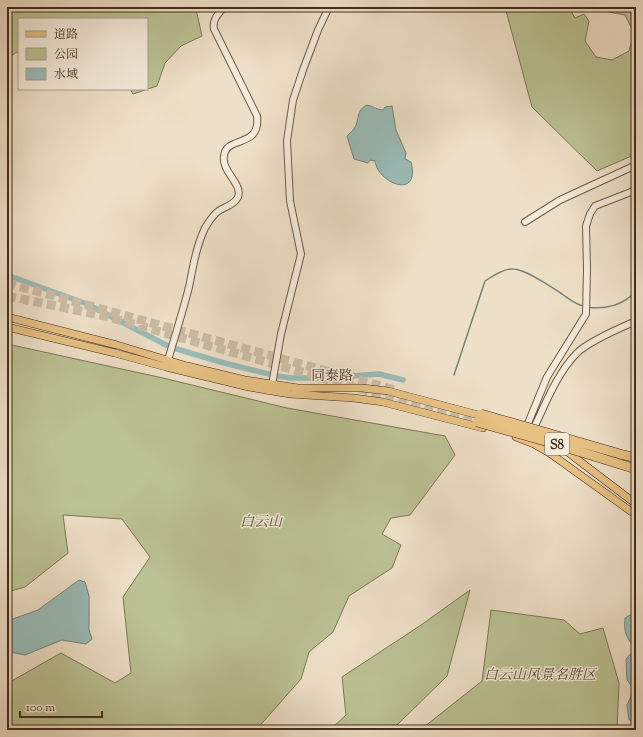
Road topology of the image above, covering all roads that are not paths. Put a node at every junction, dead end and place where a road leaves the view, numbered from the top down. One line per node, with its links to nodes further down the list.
1 (224, 7): 9 (street)
2 (329, 7): 10 (street)
3 (636, 166): 5 (street)
4 (636, 190): 11 (street)
5 (525, 222)
6 (7, 317): 9 (main road, 同泰路)
7 (636, 321): 11 (street)
8 (7, 327): 15 (main road, 同泰路)
9 (168, 360): 10 (main road, 同泰路)
10 (272, 385): 11 (main road, 同泰路)
11 (529, 429): 14 (main road, 同泰路)
12 (636, 458): 13 (highway, S8, bridge)
13 (636, 469)
14 (636, 504)
15 (636, 515)

